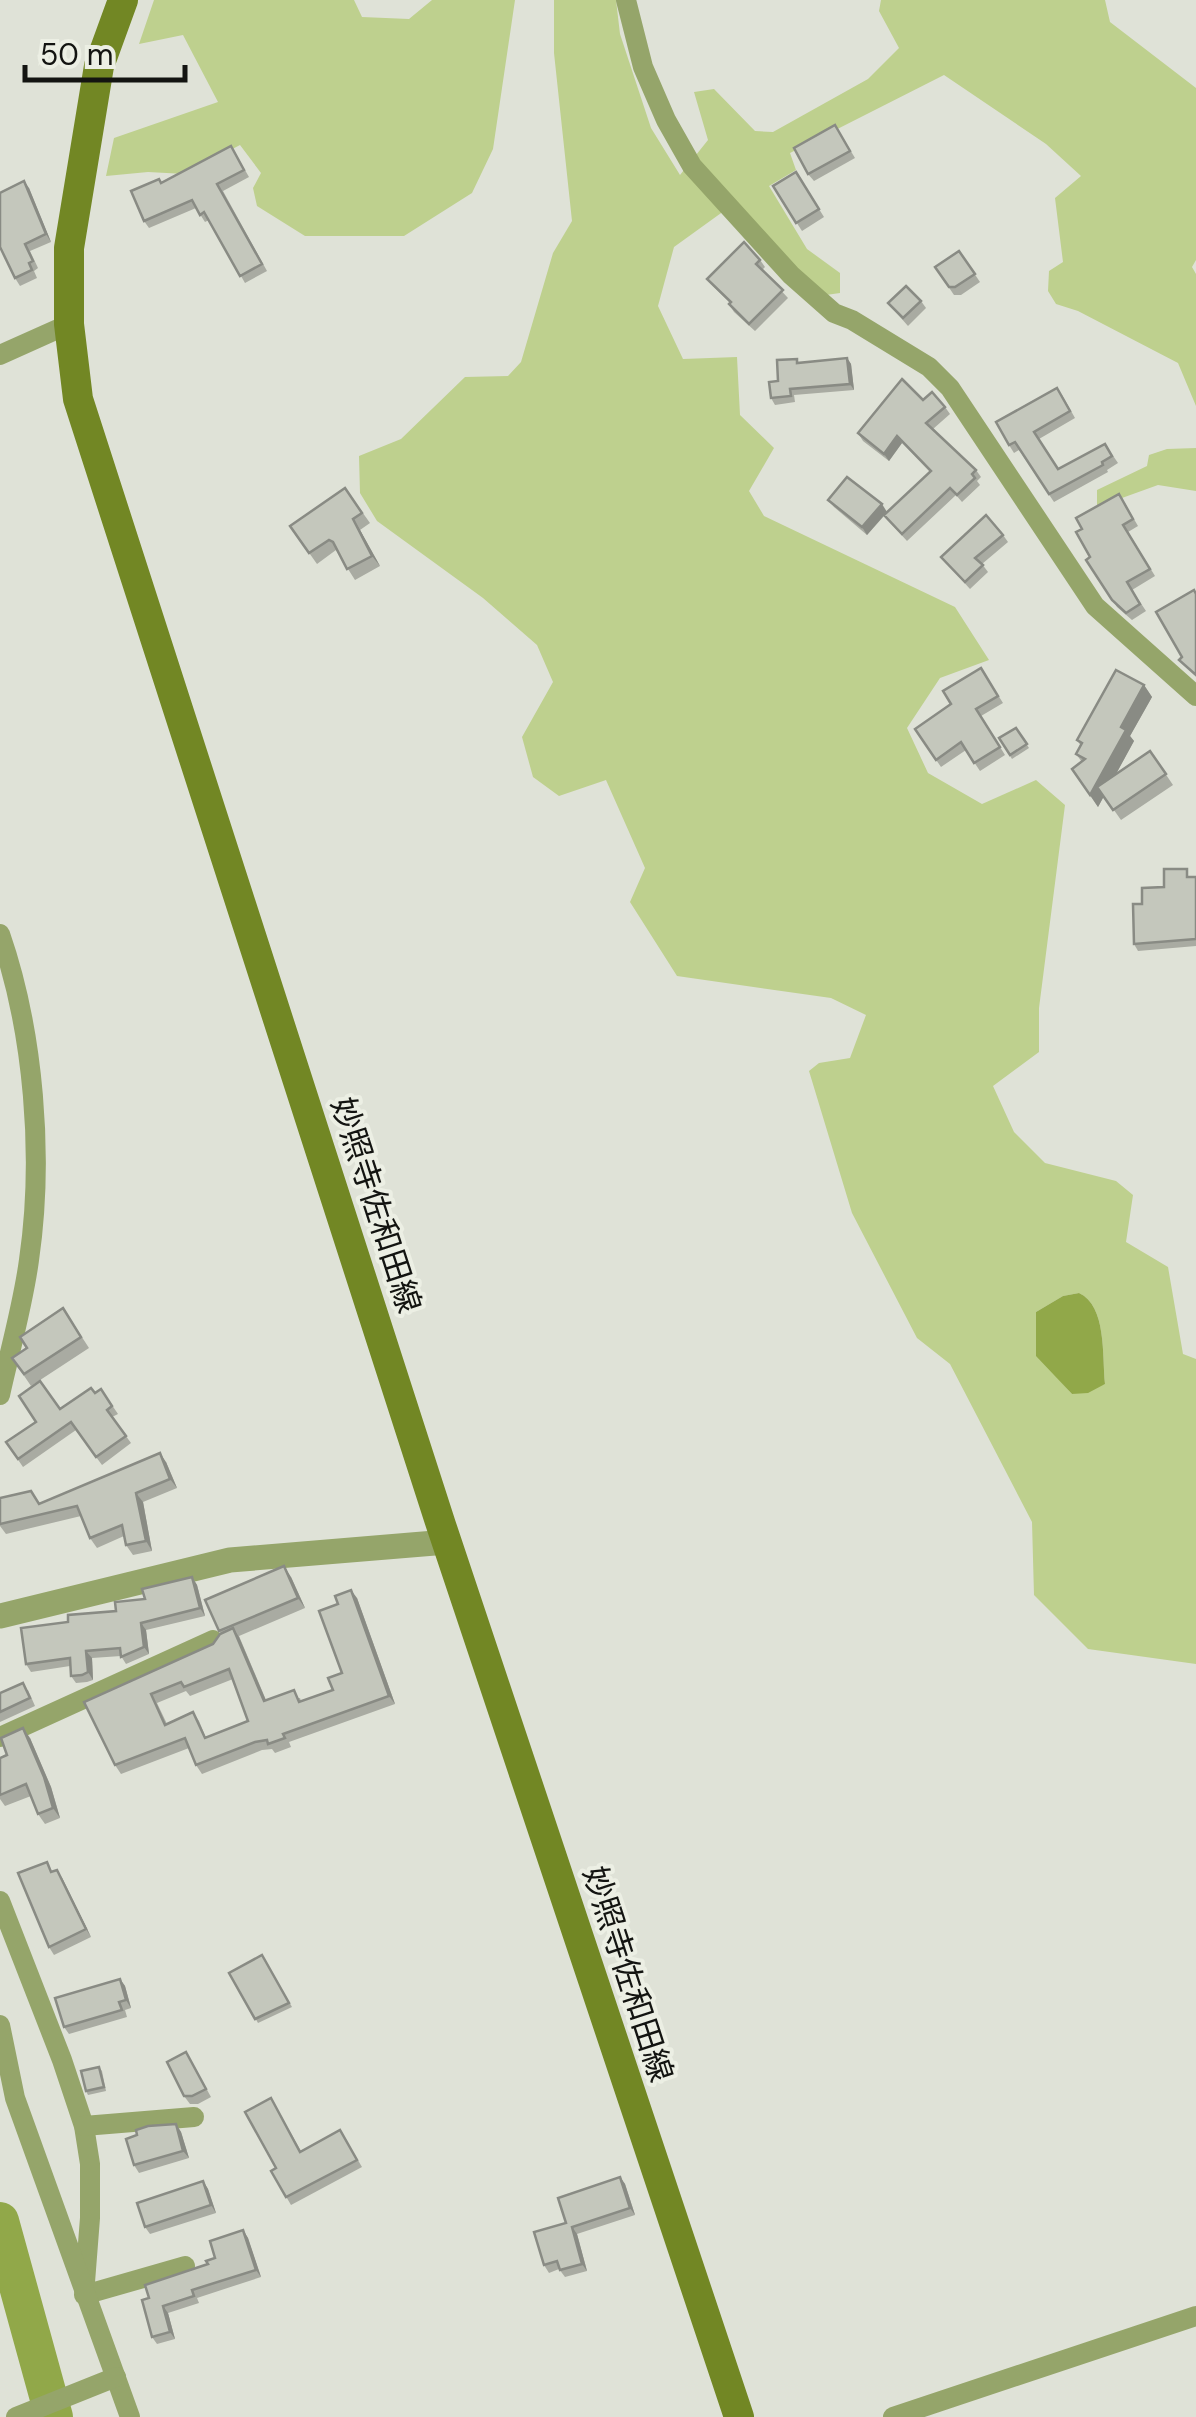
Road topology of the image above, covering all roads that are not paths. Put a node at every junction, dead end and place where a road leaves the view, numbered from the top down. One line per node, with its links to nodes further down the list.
1 (123, 0): 3 (main road, 妙照寺佐和田線)
2 (626, 0): 5 (street)
3 (69, 324): 4 (street); 8 (main road, 妙照寺佐和田線)
4 (0, 355)
5 (1196, 696)
6 (0, 934): 7 (street)
7 (0, 1395)
8 (447, 1542): 9 (street); 22 (main road, 妙照寺佐和田線)
9 (0, 1616)
10 (213, 1640): 11 (street)
11 (0, 1737)
12 (0, 1900): 15 (street)
13 (0, 2024): 17 (street)
14 (194, 2117): 15 (street)
15 (84, 2126): 17 (street)
16 (185, 2266): 17 (street)
17 (84, 2295): 19 (street)
18 (1196, 2316): 23 (street)
19 (109, 2380): 20 (street); 21 (street)
20 (20, 2415)
21 (130, 2417)
22 (739, 2417)
23 (893, 2417)

